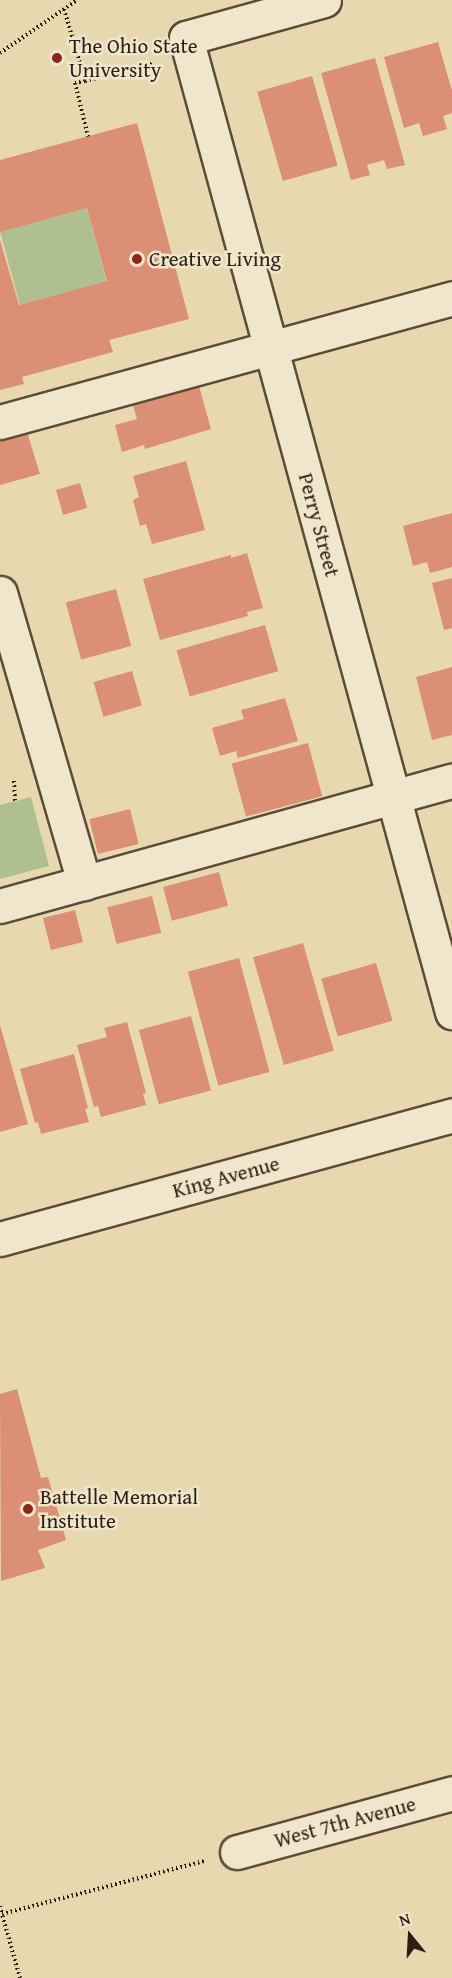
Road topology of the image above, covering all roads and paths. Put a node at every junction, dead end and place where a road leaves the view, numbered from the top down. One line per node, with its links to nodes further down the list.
1 (77, 0): 3 (path)
2 (324, 0): 9 (street, Perry Street)
3 (64, 9): 4 (path); 6 (path)
4 (0, 53)
5 (154, 62): 6 (path)
6 (85, 81): 7 (path)
7 (88, 136)
8 (452, 298): 9 (street)
9 (271, 348): 10 (street); 13 (street, Perry Street)
10 (0, 422)
11 (0, 593): 14 (street)
12 (452, 782): 13 (street)
13 (393, 798): 14 (street); 16 (street, Perry Street)
14 (84, 883): 15 (street)
15 (0, 906)
16 (452, 1012)
17 (452, 1115): 18 (street, King Avenue)
18 (0, 1239)
19 (452, 1792): 20 (street, West 7th Avenue)
20 (237, 1852): 22 (path)
21 (0, 1906): 22 (path)
22 (2, 1914): 23 (path)
23 (20, 1978)

